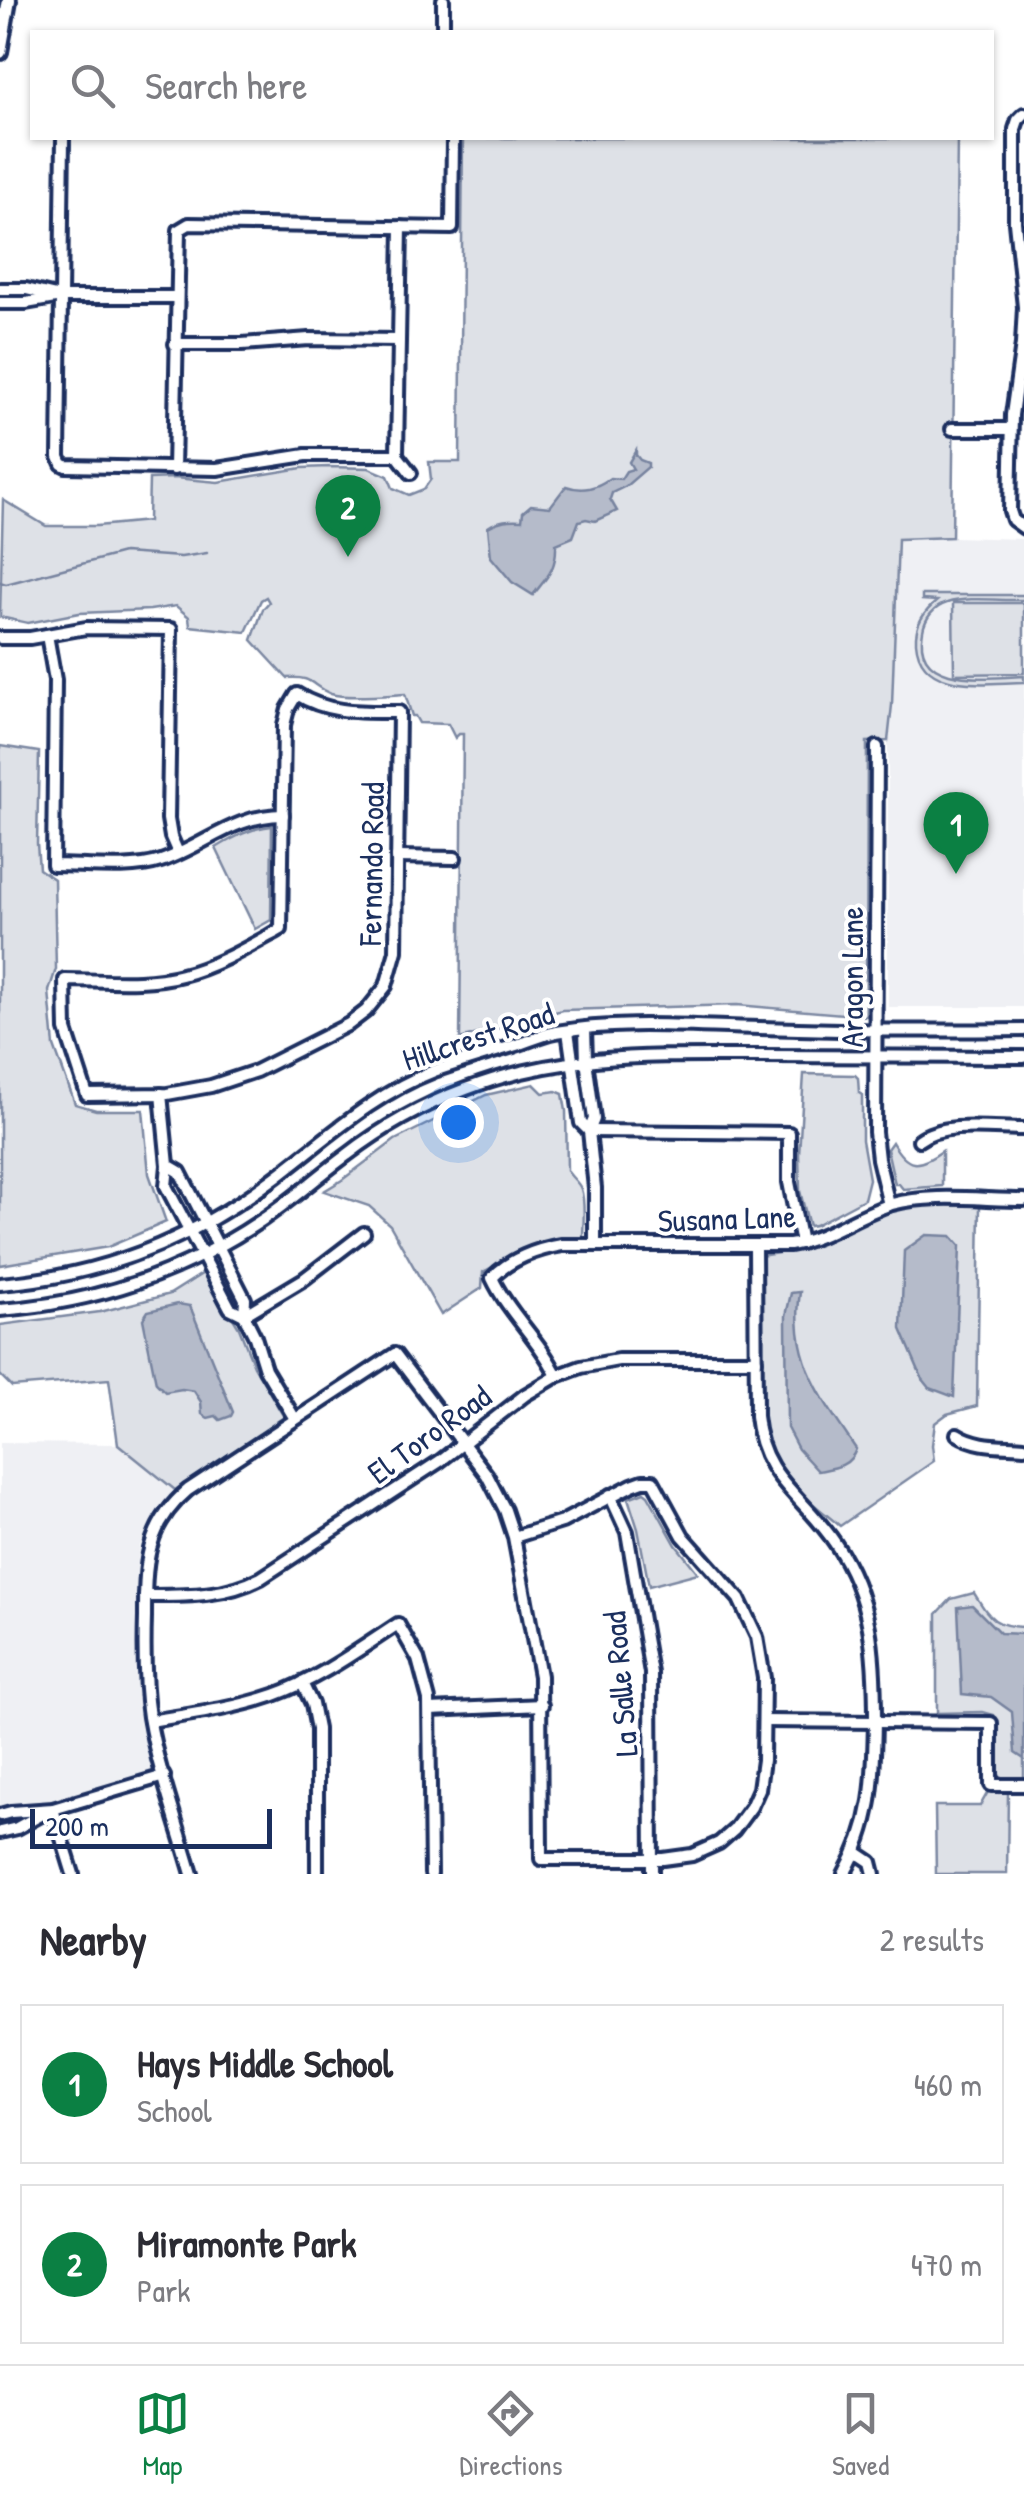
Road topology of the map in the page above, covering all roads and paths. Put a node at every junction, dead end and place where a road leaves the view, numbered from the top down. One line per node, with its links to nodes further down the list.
1 (9, 0): 4 (main road)
2 (443, 0): 3 (street)
3 (443, 30)
4 (0, 52)
5 (1023, 115): 16 (street)
6 (63, 140): 10 (street)
7 (453, 140): 8 (street)
8 (401, 227): 11 (street); 13 (street)
9 (0, 289): 10 (street)
10 (62, 297): 11 (street); 12 (street); 18 (street)
11 (176, 297): 14 (street)
12 (0, 302)
13 (399, 340): 14 (street); 17 (street)
14 (174, 344): 18 (street)
15 (952, 428): 16 (street)
16 (1011, 429): 20 (street)
17 (397, 455): 18 (street); 19 (street)
18 (174, 468)
19 (411, 473)
20 (1020, 526)
21 (47, 634): 22 (street); 25 (street); 25 (street)
22 (0, 638)
23 (877, 748): 31 (street, Aragon Lane)
24 (283, 815): 25 (street); 26 (street, Fernando Road); 36 (street, Fernando Road)
25 (178, 854)
26 (397, 857): 27 (street); 36 (street, Fernando Road)
27 (454, 858)
28 (585, 1030): 30 (street, Hillcrest Road); 31 (street, Hillcrest Road); 34 (street)
29 (1024, 1030): 31 (street, Hillcrest Road)
30 (568, 1031): 35 (street); 43 (street, Hillcrest Road)
31 (876, 1032): 32 (street, Aragon Lane)
32 (876, 1056): 33 (street, Hillcrest Road); 34 (street, Hillcrest Road); 42 (street, Aragon Lane)
33 (1024, 1056)
34 (586, 1060): 35 (street, Hillcrest Road); 38 (street)
35 (572, 1061): 38 (street); 49 (street, Hillcrest Road)
36 (161, 1094): 40 (street)
37 (1024, 1128): 39 (street)
38 (589, 1131): 46 (street); 47 (street)
39 (918, 1140)
40 (168, 1166): 43 (street); 44 (street)
41 (1024, 1200): 42 (street, Susana Lane)
42 (889, 1205): 46 (street, Susana Lane)
43 (205, 1224): 44 (street, Hillcrest Road); 49 (street)
44 (189, 1232): 50 (street); 51 (street, Hillcrest Road)
45 (364, 1233): 53 (street)
46 (802, 1243): 48 (street, Susana Lane)
47 (595, 1245): 48 (street, Susana Lane); 55 (street, Susana Lane)
48 (755, 1246): 54 (street)
49 (218, 1248): 50 (street, Hillcrest Road); 53 (street)
50 (201, 1256): 52 (street, Hillcrest Road); 53 (street)
51 (0, 1284)
52 (0, 1310)
53 (244, 1314): 56 (street)
54 (756, 1360): 55 (street, El Toro Road); 68 (street)
55 (557, 1376): 58 (street, El Toro Road)
56 (296, 1419): 58 (street); 62 (street)
57 (958, 1434): 59 (street)
58 (464, 1443): 61 (street); 62 (street, El Toro Road)
59 (1024, 1447)
60 (610, 1495): 61 (street); 67 (street); 75 (street, La Salle Road)
61 (514, 1537): 64 (street)
62 (145, 1596): 66 (street)
63 (302, 1684): 65 (street); 66 (street); 78 (street)
64 (542, 1705): 65 (street); 75 (street)
65 (430, 1710): 79 (street)
66 (150, 1721): 69 (street)
67 (764, 1721): 68 (street); 75 (street)
68 (874, 1721): 70 (street); 74 (street)
69 (164, 1776): 71 (street); 77 (street)
70 (1024, 1785)
71 (54, 1808): 72 (street); 73 (street); 76 (street)
72 (0, 1815)
73 (0, 1832)
74 (856, 1852): 81 (street); 82 (street)
75 (652, 1859): 80 (street, La Salle Road)
76 (72, 1874)
77 (192, 1874)
78 (317, 1874)
79 (431, 1874)
80 (652, 1874)
81 (844, 1874)
82 (874, 1874)

